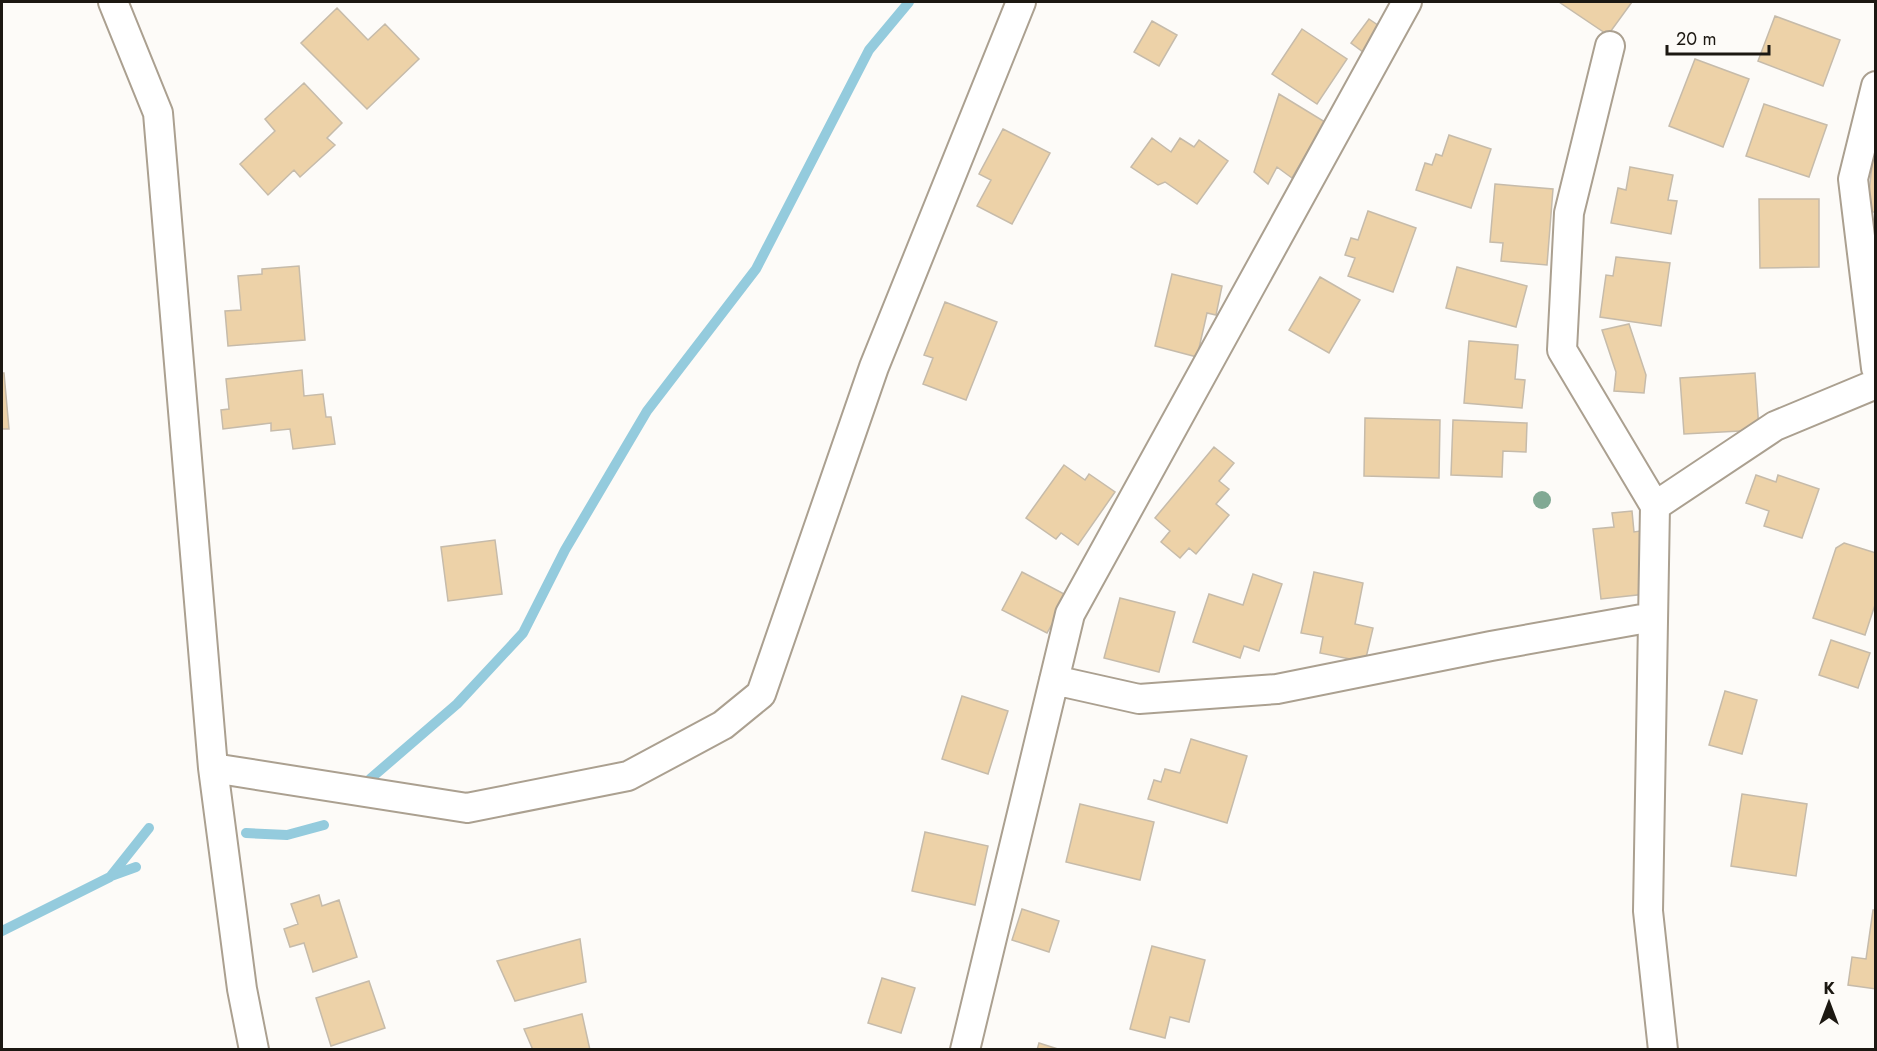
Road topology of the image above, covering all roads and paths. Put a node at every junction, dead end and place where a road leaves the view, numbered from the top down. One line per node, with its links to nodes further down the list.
1 (113, 2): 11 (street)
2 (1021, 2): 11 (street)
3 (1407, 2): 10 (street)
4 (1611, 46): 8 (street)
5 (1875, 86): 6 (street)
6 (1875, 368)
7 (1875, 384): 8 (street)
8 (1655, 506): 9 (street)
9 (1653, 617): 10 (street); 14 (street)
10 (1054, 680): 13 (street)
11 (213, 768): 12 (street)
12 (254, 1050)
13 (965, 1050)
14 (1663, 1050)

